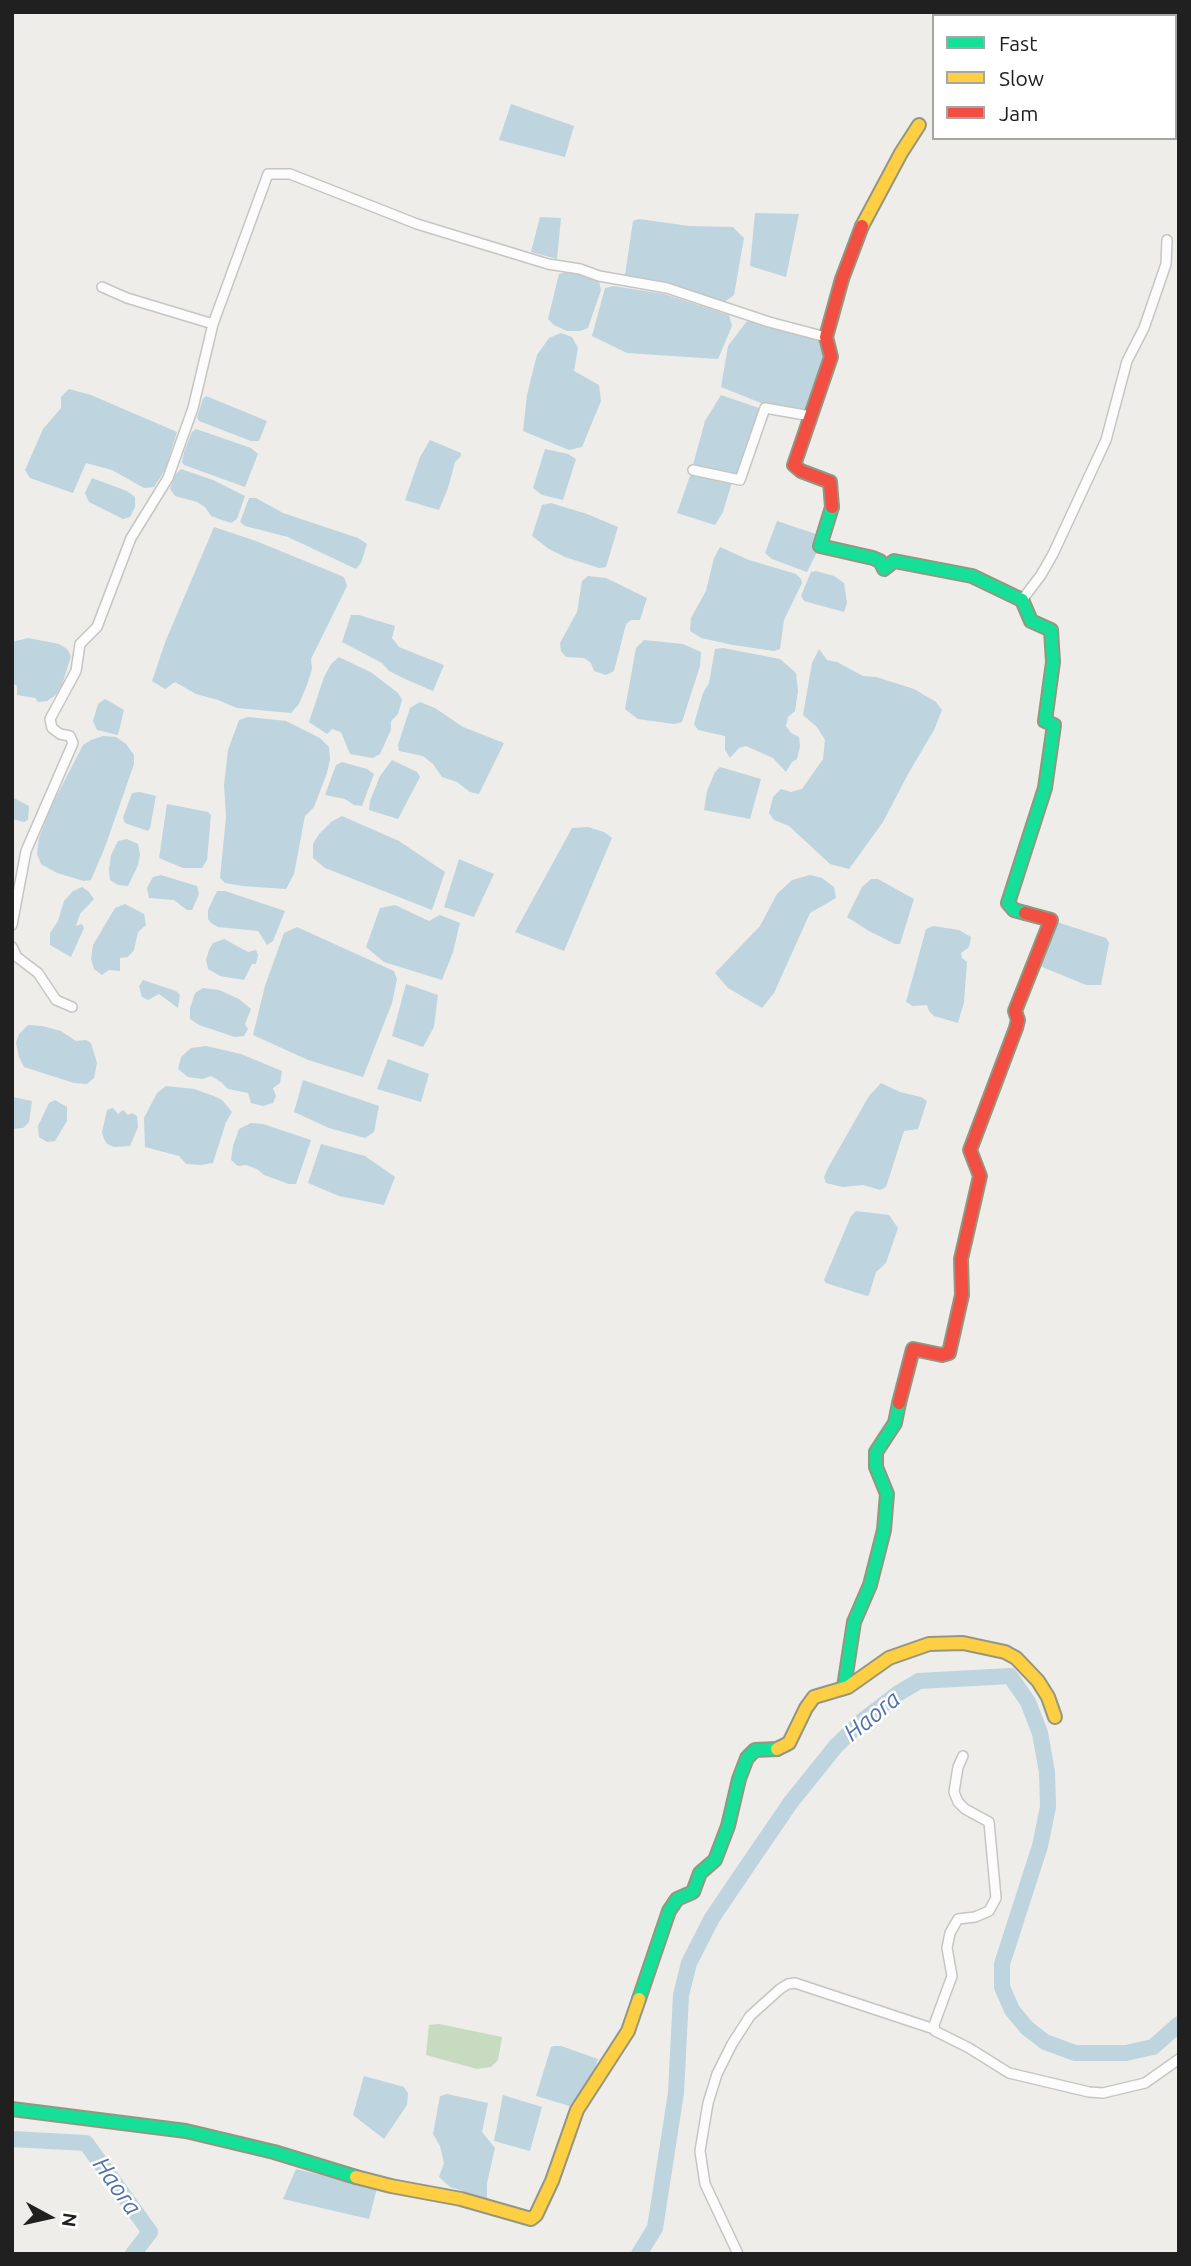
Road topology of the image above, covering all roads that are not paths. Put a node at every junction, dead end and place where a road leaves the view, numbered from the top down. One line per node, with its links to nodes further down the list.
1 (919, 125): 5 (street)
2 (1167, 240): 8 (street)
3 (102, 287): 4 (street)
4 (213, 324): 5 (street); 9 (street)
5 (826, 337): 6 (street)
6 (811, 416): 7 (street); 8 (street)
7 (693, 470)
8 (1022, 600): 12 (street)
9 (12, 925)
10 (12, 947): 11 (street)
11 (72, 1007)
12 (844, 1687): 13 (street); 17 (street)
13 (1055, 1717)
14 (963, 1756): 15 (street)
15 (934, 2029): 16 (street); 18 (street)
16 (1179, 2059)
17 (12, 2109)
18 (738, 2254)

